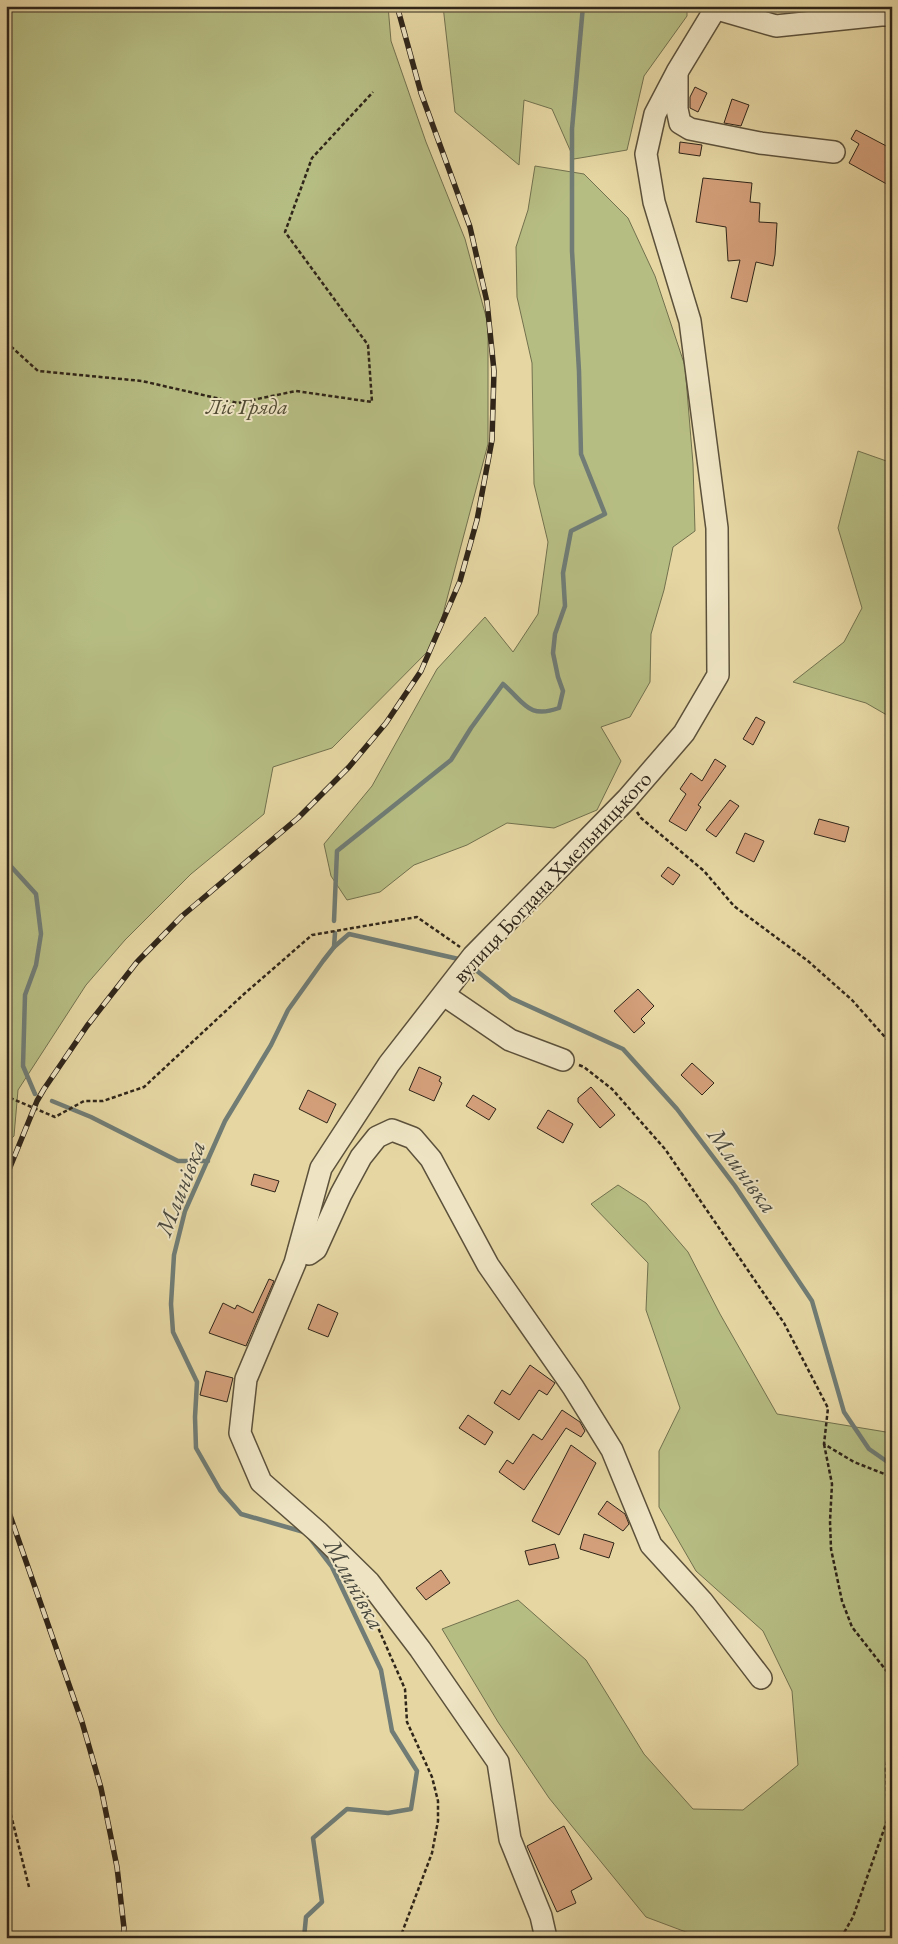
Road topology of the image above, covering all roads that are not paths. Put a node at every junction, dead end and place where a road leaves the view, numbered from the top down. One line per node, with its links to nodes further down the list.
1 (717, 8): 2 (street); 3 (street, вулиця Богдана Хмельницького)
2 (892, 15)
3 (677, 72): 4 (street); 5 (street, вулиця Богдана Хмельницького)
4 (834, 152)
5 (444, 995): 6 (street); 7 (street, вулиця Богдана Хмельницького)
6 (563, 1060)
7 (299, 1250): 8 (street); 9 (street, вулиця Богдана Хмельницького)
8 (761, 1678)
9 (546, 1938)

